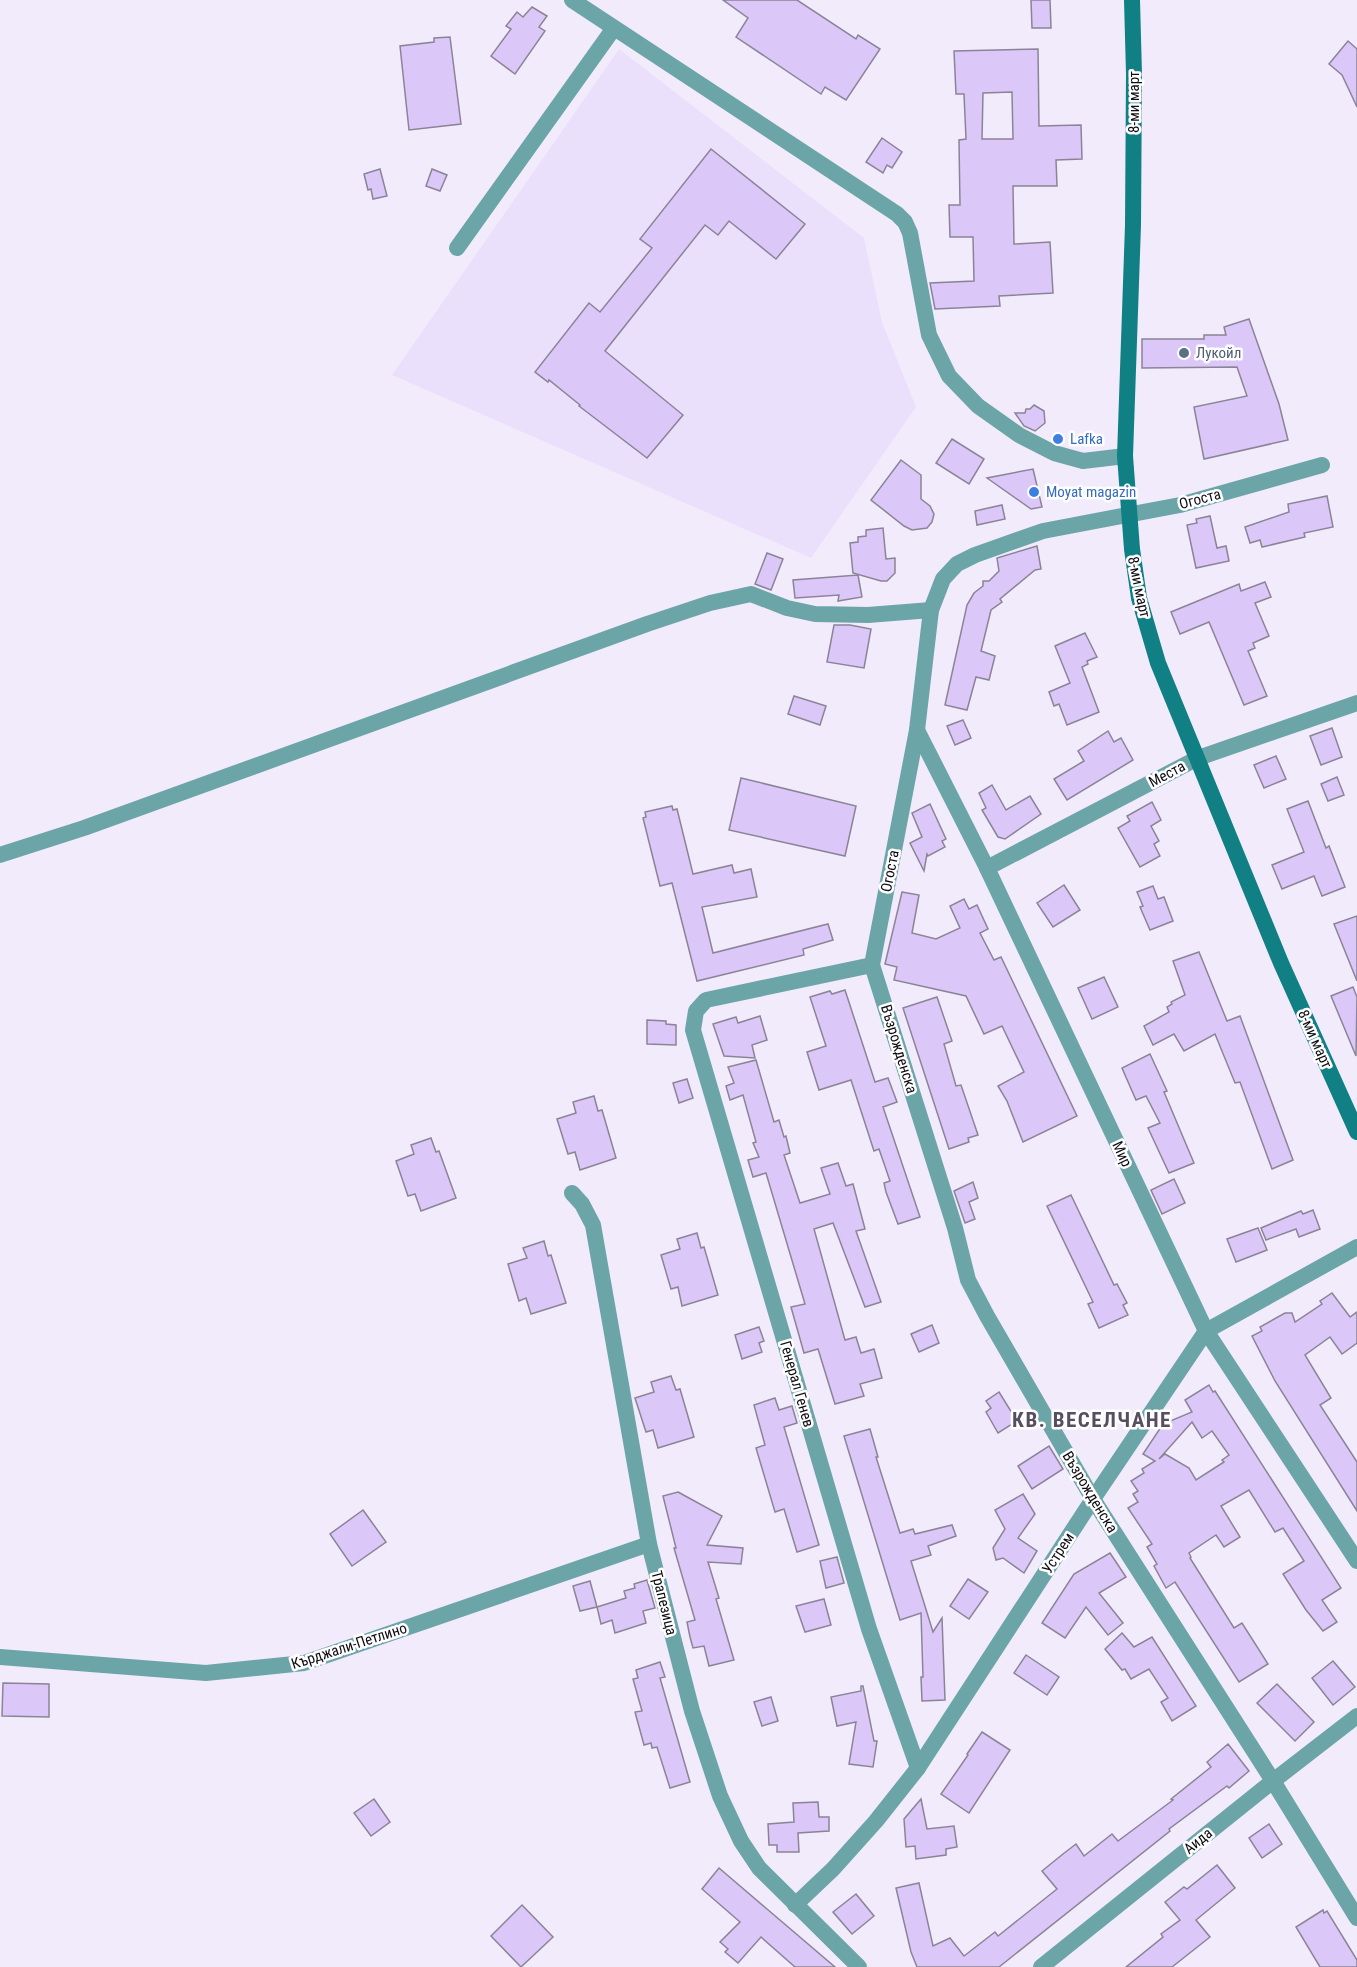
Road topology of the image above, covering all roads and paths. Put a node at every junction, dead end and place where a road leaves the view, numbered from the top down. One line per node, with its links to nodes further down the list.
1 (572, 0): 3 (street)
2 (1131, 0): 5 (main road, 8-ми март)
3 (614, 28): 4 (street); 5 (street)
4 (457, 248)
5 (1125, 456): 7 (main road, 8-ми март)
6 (1322, 465): 7 (street, Огоста)
7 (1130, 515): 8 (street, Огоста); 11 (main road, 8-ми март)
8 (931, 610): 10 (street, Огоста); 12 (street)
9 (1357, 703): 11 (street, Места)
10 (917, 730): 13 (street, Мир); 14 (street, Огоста)
11 (1198, 758): 13 (street, Места); 15 (main road, 8-ми март)
12 (0, 855)
13 (987, 868): 18 (street, Мир)
14 (872, 965): 19 (street, Възрожденска); 24 (street, Генерал Генев)
15 (1357, 1132)
16 (572, 1192): 20 (street, Трапезица)
17 (1357, 1247): 18 (street, Устрем)
18 (1206, 1330): 19 (street, Устрем); 21 (street, Мир)
19 (1093, 1499): 24 (street, Устрем); 25 (street, Възрожденска)
20 (649, 1544): 22 (street, Кърджали-Петлино); 26 (street, Трапезица)
21 (1357, 1562)
22 (0, 1657)
23 (1357, 1716): 25 (street, Аида)
24 (918, 1768): 26 (street, Устрем)
25 (1273, 1781): 27 (street, Възрожденска); 29 (street, Аида)
26 (795, 1905): 28 (street, Трапезица)
27 (1357, 1918)
28 (859, 1967)
29 (1041, 1967)

